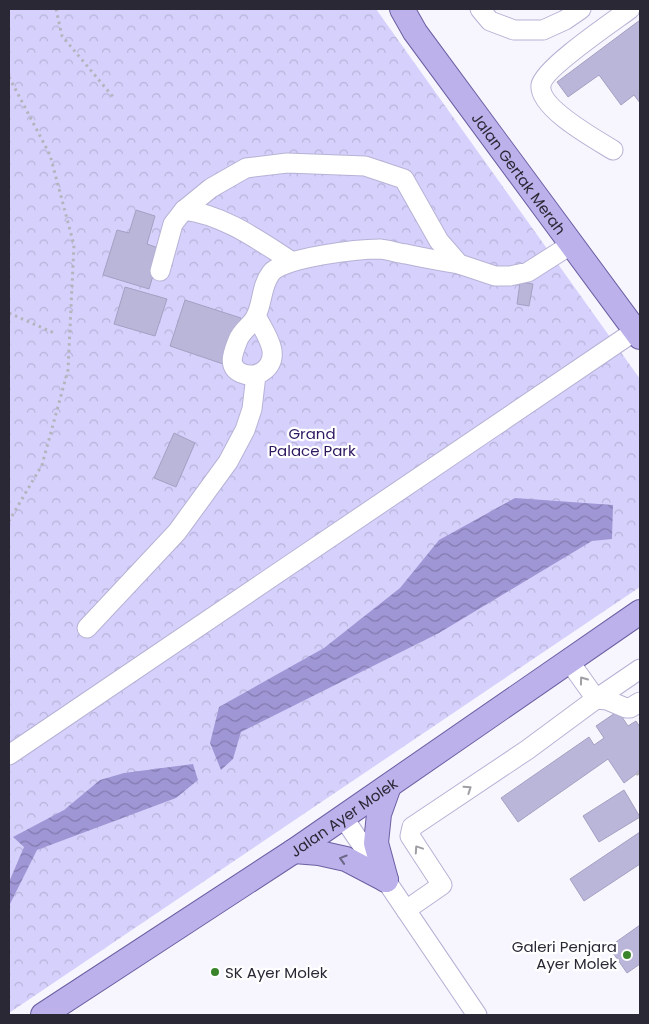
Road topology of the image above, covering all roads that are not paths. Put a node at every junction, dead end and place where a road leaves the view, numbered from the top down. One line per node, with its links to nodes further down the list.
1 (402, 9): 7 (main road, Jalan Gertak Merah)
2 (480, 9): 3 (street)
3 (581, 9)
4 (630, 9): 5 (street)
5 (613, 150)
6 (184, 210): 8 (street); 9 (street); 10 (street)
7 (572, 244): 9 (street); 12 (main road, Jalan Gertak Merah)
8 (290, 262): 9 (street); 11 (street)
9 (458, 264)
10 (160, 271)
11 (256, 316): 13 (street); 13 (street)
12 (638, 334): 20 (street)
13 (256, 376): 15 (street)
14 (640, 612): 16 (main road, Jalan Ayer Molek)
15 (87, 628)
16 (569, 661): 18 (street, one-way to 16); 21 (main road, Jalan Ayer Molek)
17 (640, 669): 18 (street)
18 (596, 699): 19 (street); 25 (street, one-way to 18)
19 (640, 702)
20 (9, 755)
21 (389, 786): 22 (main road, Jalan Ayer Molek); 24 (main road)
22 (343, 817): 23 (main road, Jalan Ayer Molek); 24 (street)
23 (294, 851): 24 (main road, one-way to 23); 26 (main road, Jalan Ayer Molek)
24 (386, 880): 25 (street)
25 (406, 910): 27 (street)
26 (43, 1015)
27 (478, 1015)

